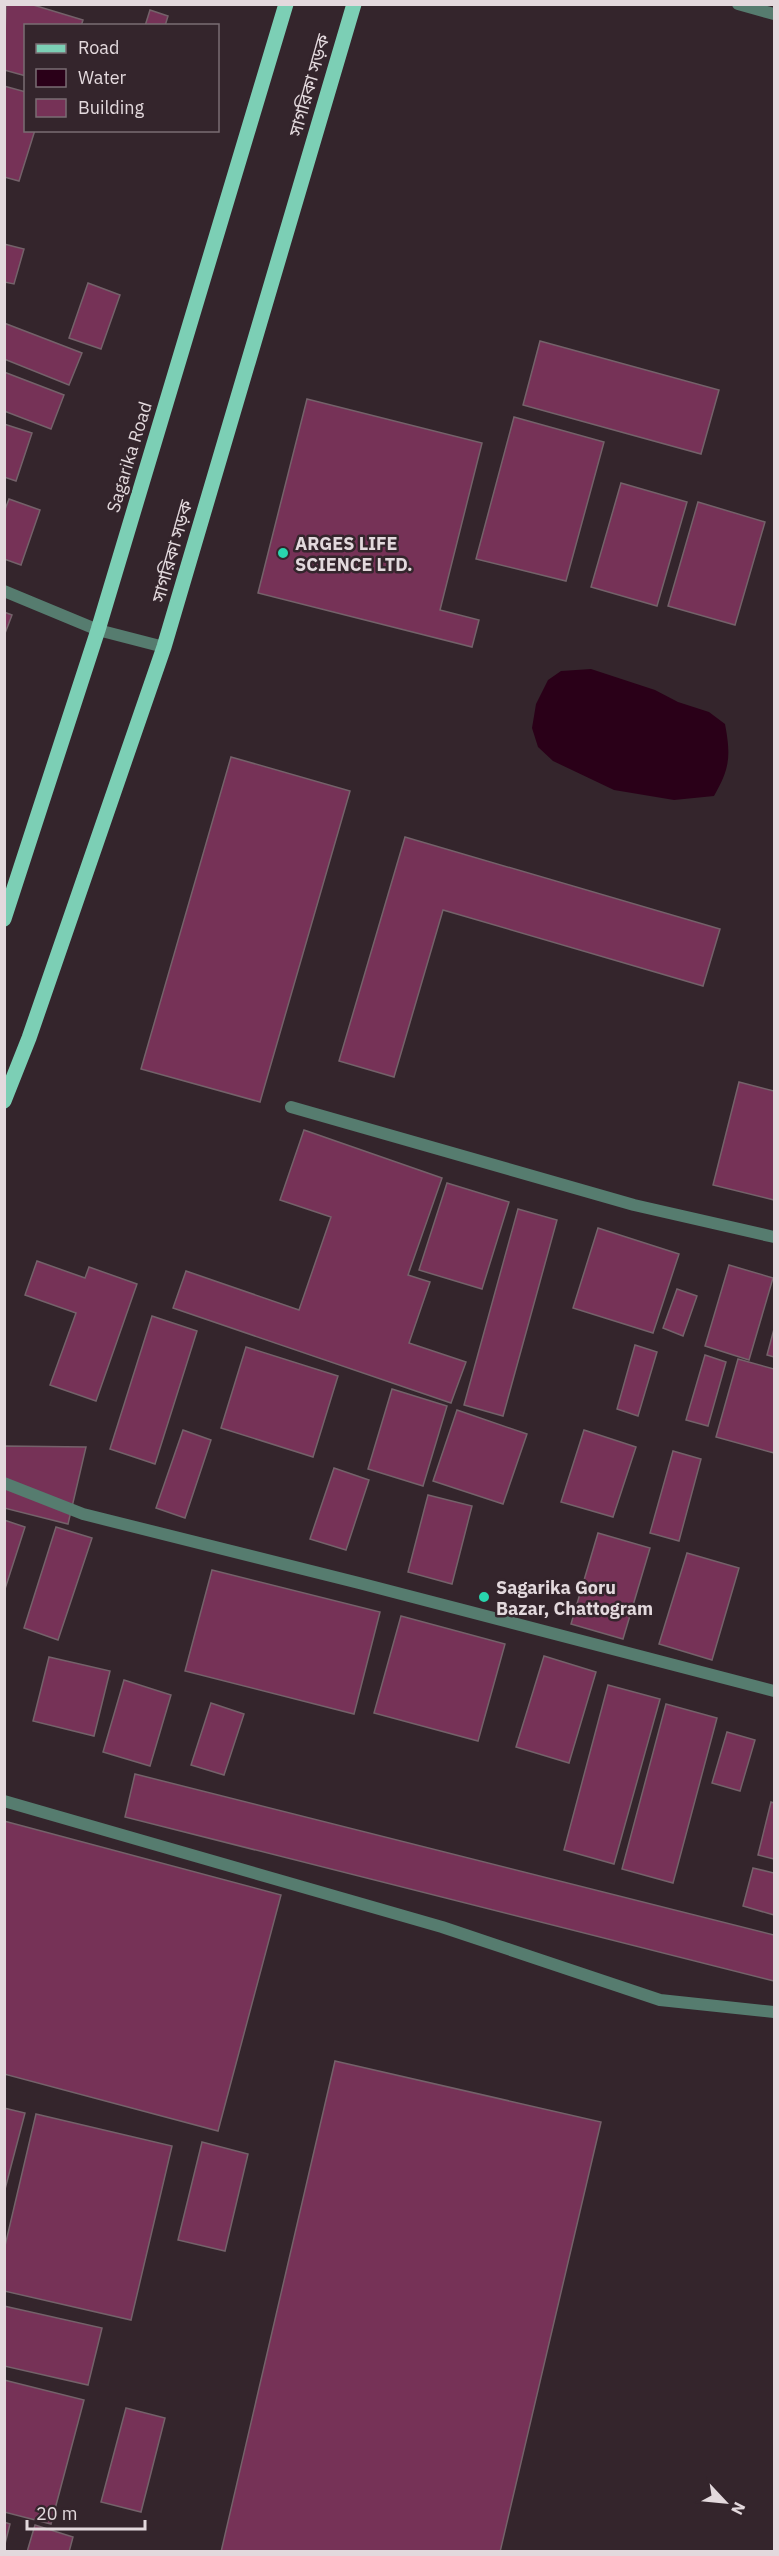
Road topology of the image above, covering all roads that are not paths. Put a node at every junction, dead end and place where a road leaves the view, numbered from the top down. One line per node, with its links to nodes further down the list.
1 (286, 4): 6 (main road, Sagarika Road)
2 (354, 4): 7 (main road, সাগরিকা সড়ক)
3 (738, 4): 4 (street)
4 (774, 14)
5 (4, 591): 6 (street)
6 (98, 630): 7 (street); 8 (main road, Sagarika Road)
7 (164, 647): 9 (main road, সাগরিকা সড়ক)
8 (4, 919)
9 (4, 1101)
10 (291, 1107): 11 (street)
11 (774, 1237)
12 (4, 1483): 13 (street)
13 (774, 1691)
14 (4, 1801): 15 (street)
15 (774, 2012)

